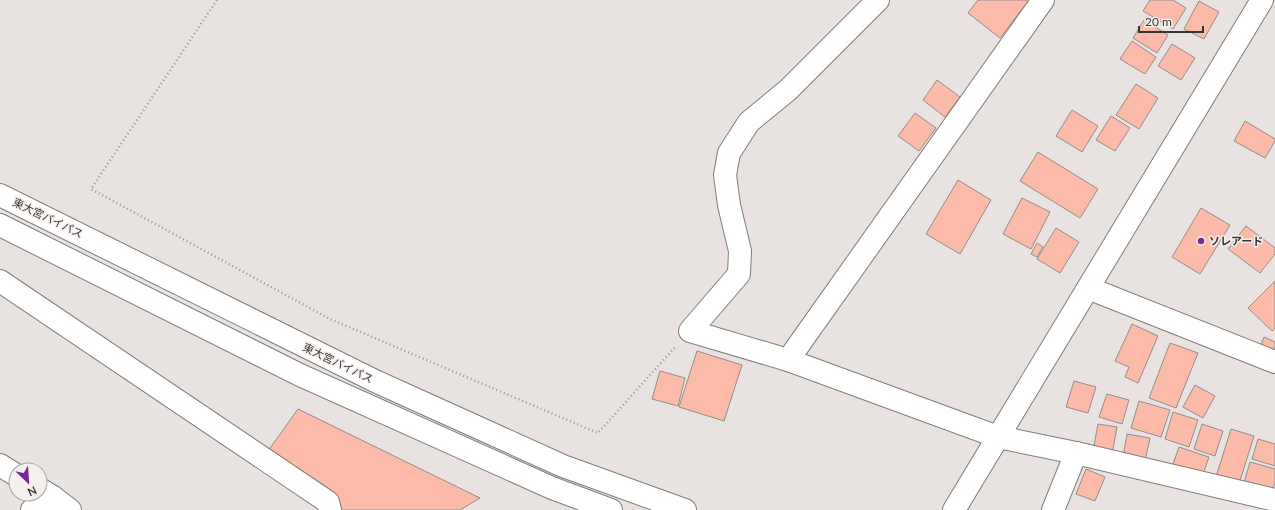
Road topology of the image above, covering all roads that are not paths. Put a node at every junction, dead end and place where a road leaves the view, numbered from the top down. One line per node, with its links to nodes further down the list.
1 (878, 0): 8 (main road)
2 (1043, 0): 8 (main road)
3 (1262, 0): 7 (main road)
4 (0, 194): 17 (main road, 東大宮バイパス)
5 (0, 225): 16 (main road)
6 (0, 281): 15 (main road)
7 (1088, 288): 9 (main road); 10 (main road)
8 (788, 360): 10 (main road)
9 (1275, 362)
10 (998, 437): 11 (main road); 18 (main road)
11 (1076, 453): 13 (main road); 19 (main road)
12 (55, 499): 14 (main road)
13 (1275, 500)
14 (32, 510)
15 (330, 510)
16 (611, 510)
17 (685, 510)
18 (954, 510)
19 (1053, 510)

